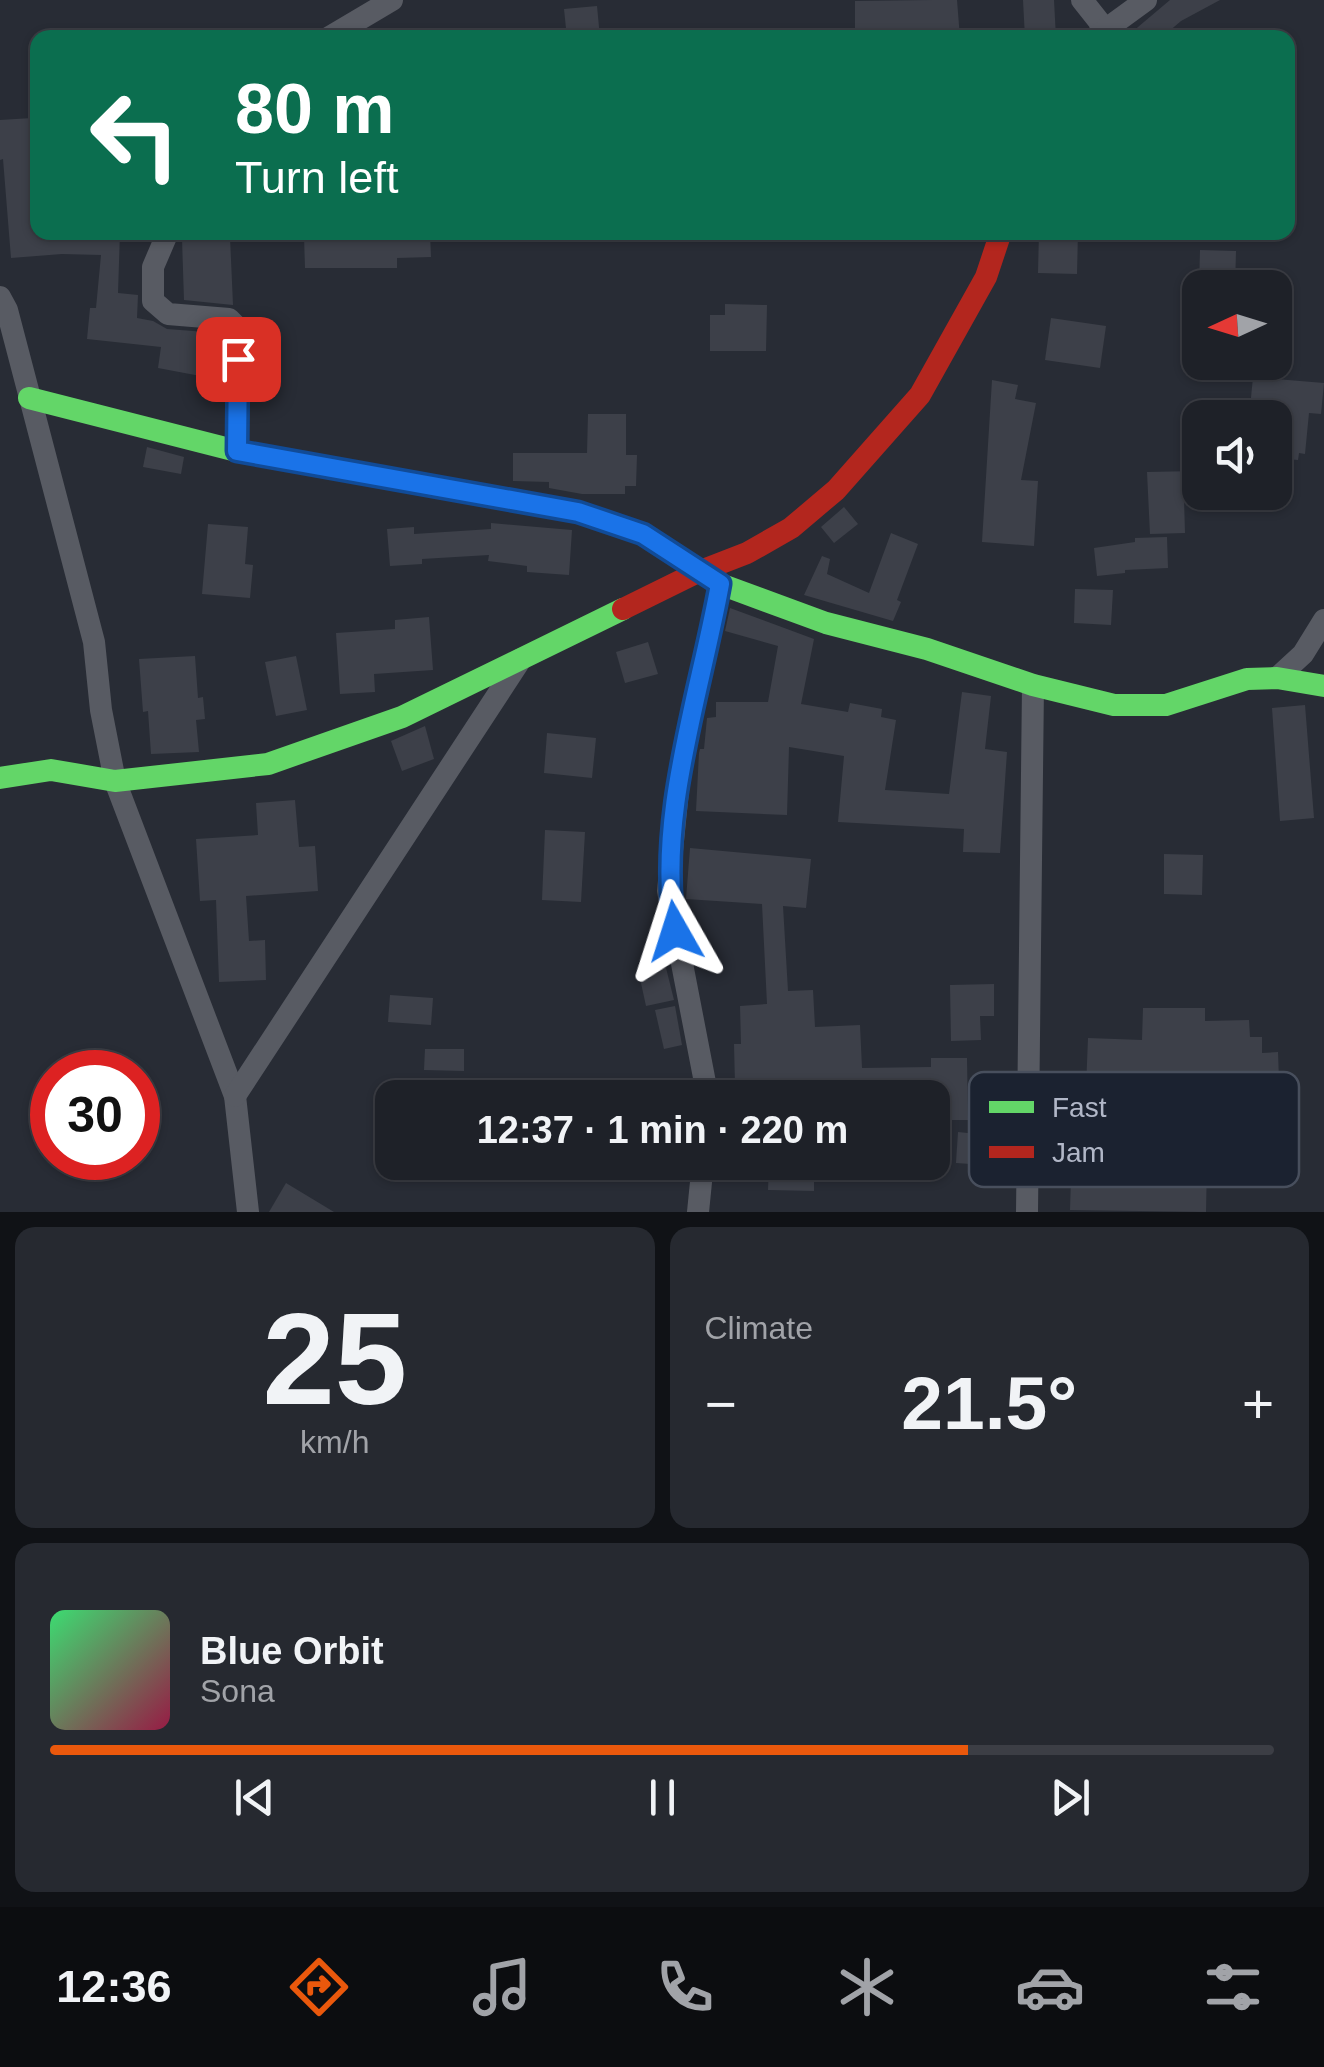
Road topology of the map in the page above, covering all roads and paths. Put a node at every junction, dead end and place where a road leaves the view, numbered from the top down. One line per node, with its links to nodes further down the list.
1 (392, 0): 4 (street)
2 (1082, 0): 5 (street)
3 (1146, 0): 6 (street)
4 (341, 30)
5 (1097, 30)
6 (1103, 30)
7 (165, 240): 11 (street)
8 (998, 240): 12 (street)
9 (0, 296): 10 (street)
10 (29, 398): 11 (street); 20 (street)
11 (237, 451): 12 (street)
12 (698, 572): 13 (street); 15 (street)
13 (720, 584): 17 (street); 22 (street)
14 (1324, 620): 16 (street)
15 (521, 659): 20 (street); 23 (street)
16 (1277, 678): 17 (street); 18 (street)
17 (1033, 684): 21 (street)
18 (1324, 686)
19 (0, 778): 20 (street)
20 (116, 781): 23 (street)
21 (1028, 1072)
22 (705, 1080)
23 (235, 1096): 26 (street)
24 (701, 1180): 27 (street)
25 (1026, 1187): 28 (street)
26 (249, 1212)
27 (698, 1212)
28 (1026, 1212)

